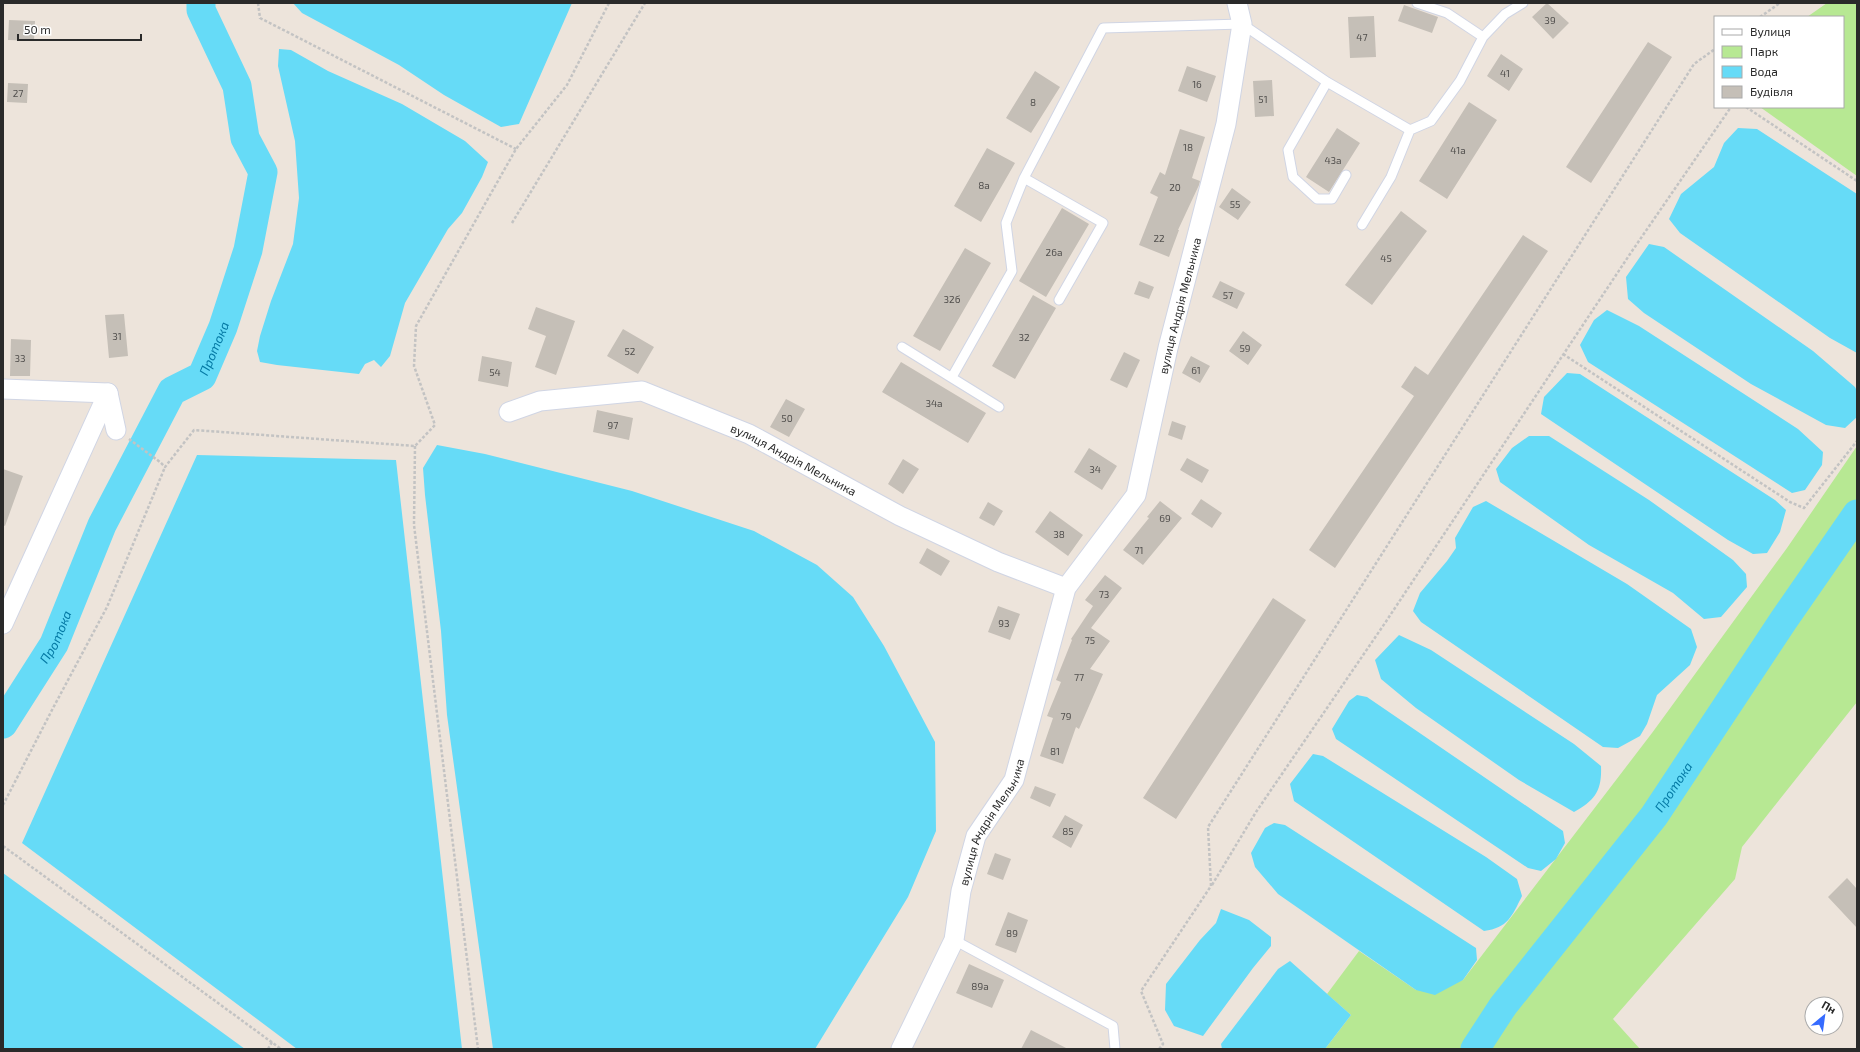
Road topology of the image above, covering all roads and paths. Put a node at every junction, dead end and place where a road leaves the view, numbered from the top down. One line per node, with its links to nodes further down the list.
1 (258, 3): 16 (path)
2 (609, 3): 16 (path)
3 (645, 3): 20 (path)
4 (1237, 3): 9 (street, вулиця Андрія Мельника)
5 (1417, 3): 10 (lane)
6 (1523, 3): 10 (lane)
7 (1780, 3): 8 (path)
8 (1762, 16)
9 (1242, 24): 12 (lane); 18 (lane); 34 (street, вулиця Андрія Мельника)
10 (1483, 37): 15 (lane)
11 (1714, 50): 38 (path)
12 (1326, 82): 15 (lane); 17 (lane)
13 (1729, 108): 24 (path)
14 (1748, 108): 19 (path)
15 (1410, 130): 21 (lane)
16 (516, 149): 32 (path)
17 (1346, 175)
18 (1024, 178): 22 (lane); 25 (lane)
19 (1857, 181)
20 (512, 223)
21 (1362, 225)
22 (1059, 300)
23 (902, 347): 25 (lane)
24 (1563, 354): 31 (path); 38 (path)
25 (952, 377): 28 (lane)
26 (3, 389): 27 (street)
27 (108, 393): 30 (street); 35 (street)
28 (999, 407)
29 (508, 412): 34 (street, вулиця Андрія Мельника)
30 (116, 430): 33 (path)
31 (1857, 441)
32 (415, 446): 33 (path); 43 (path)
33 (165, 467): 36 (path)
34 (1066, 588): 39 (street, вулиця Андрія Мельника)
35 (3, 624)
36 (3, 805)
37 (3, 846): 40 (path)
38 (1211, 886): 46 (path)
39 (954, 940): 44 (street, вулиця Андрія Мельника); 45 (lane)
40 (272, 1042): 41 (path); 42 (path)
41 (268, 1049)
42 (281, 1049)
43 (478, 1049)
44 (901, 1049)
45 (1115, 1049)
46 (1159, 1049)

